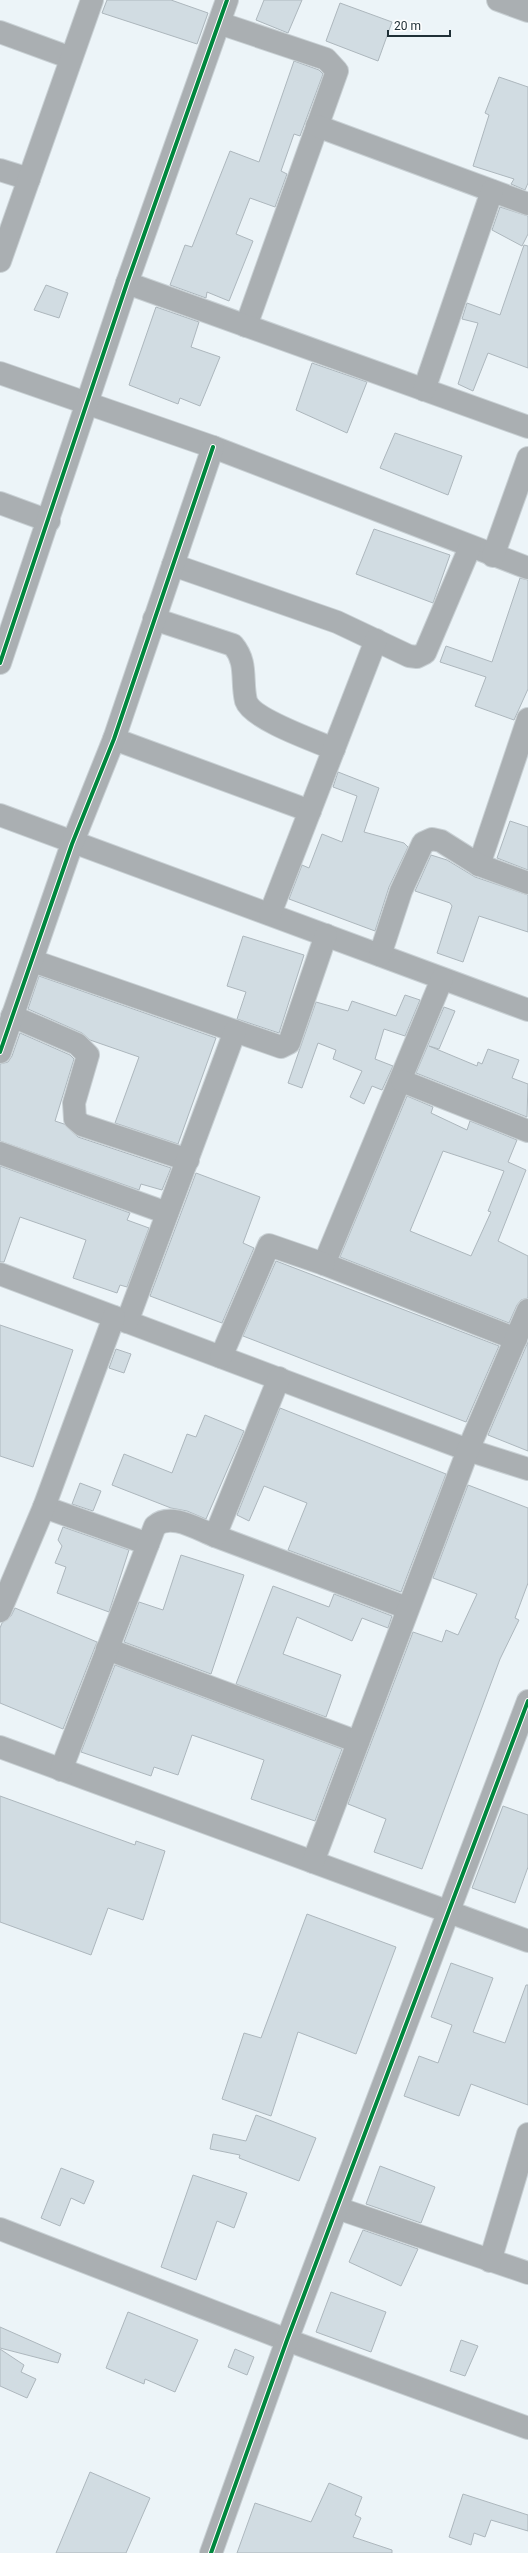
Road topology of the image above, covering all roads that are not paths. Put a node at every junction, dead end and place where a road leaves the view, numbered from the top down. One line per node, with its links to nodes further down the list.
1 (92, 0): 7 (street)
2 (227, 0): 5 (street)
3 (498, 0): 4 (street)
4 (528, 11)
5 (219, 23): 8 (street); 14 (street)
6 (0, 32): 7 (street)
7 (71, 58): 10 (street)
8 (317, 126): 11 (street); 15 (street)
9 (0, 170): 10 (street)
10 (29, 179): 13 (street)
11 (492, 191): 12 (street); 17 (street)
12 (528, 204)
13 (2, 247)
14 (127, 283): 15 (street); 18 (street)
15 (246, 326): 17 (street)
16 (0, 372): 18 (street)
17 (424, 390): 19 (street)
18 (89, 402): 20 (street); 23 (street)
19 (528, 427)
20 (213, 447): 24 (street); 26 (street)
21 (528, 458): 25 (street)
22 (0, 503): 23 (street)
23 (49, 521): 30 (street)
24 (470, 547): 25 (street); 29 (street)
25 (493, 556): 27 (street)
26 (173, 565): 28 (street); 29 (street)
27 (528, 568)
28 (154, 619): 32 (street); 33 (street)
29 (376, 640): 33 (street)
30 (0, 663)
31 (526, 733): 37 (street)
32 (114, 739): 34 (street); 36 (street)
33 (334, 749): 34 (street)
34 (310, 811): 39 (street)
35 (0, 816): 36 (street)
36 (72, 844): 39 (street); 42 (street)
37 (479, 865): 38 (street); 41 (street)
38 (528, 883)
39 (270, 914): 40 (street)
40 (326, 934): 41 (street); 46 (street)
41 (380, 955): 43 (street)
42 (33, 961): 44 (street); 46 (street)
43 (442, 979): 45 (street); 48 (street)
44 (10, 1009): 47 (street); 51 (street)
45 (528, 1010)
46 (235, 1031): 51 (street)
47 (0, 1052)
48 (402, 1081): 49 (street); 53 (street)
49 (528, 1131)
50 (0, 1153): 52 (street)
51 (188, 1160): 52 (street)
52 (167, 1213): 56 (street)
53 (324, 1264): 57 (street); 58 (street)
54 (0, 1274): 56 (street)
55 (528, 1310): 57 (street)
56 (120, 1320): 58 (street); 62 (street)
57 (516, 1339): 60 (street)
58 (220, 1357): 59 (street)
59 (279, 1378): 60 (street); 63 (street)
60 (468, 1450): 61 (street); 65 (street)
61 (528, 1469)
62 (44, 1507): 64 (street); 66 (street)
63 (215, 1536): 64 (street); 65 (street)
64 (148, 1544): 67 (street)
65 (407, 1608): 69 (street)
66 (0, 1611)
67 (107, 1649): 69 (street); 71 (street)
68 (528, 1701): 73 (street)
69 (358, 1742): 72 (street)
70 (0, 1747): 71 (street)
71 (61, 1770): 72 (street)
72 (313, 1862): 73 (street)
73 (448, 1911): 74 (street); 76 (street)
74 (528, 1941)
75 (528, 2134): 78 (street)
76 (337, 2208): 78 (street); 80 (street)
77 (0, 2229): 80 (street)
78 (490, 2261): 79 (street)
79 (528, 2273)
80 (287, 2340): 81 (street); 82 (street)
81 (528, 2428)
82 (211, 2553)

